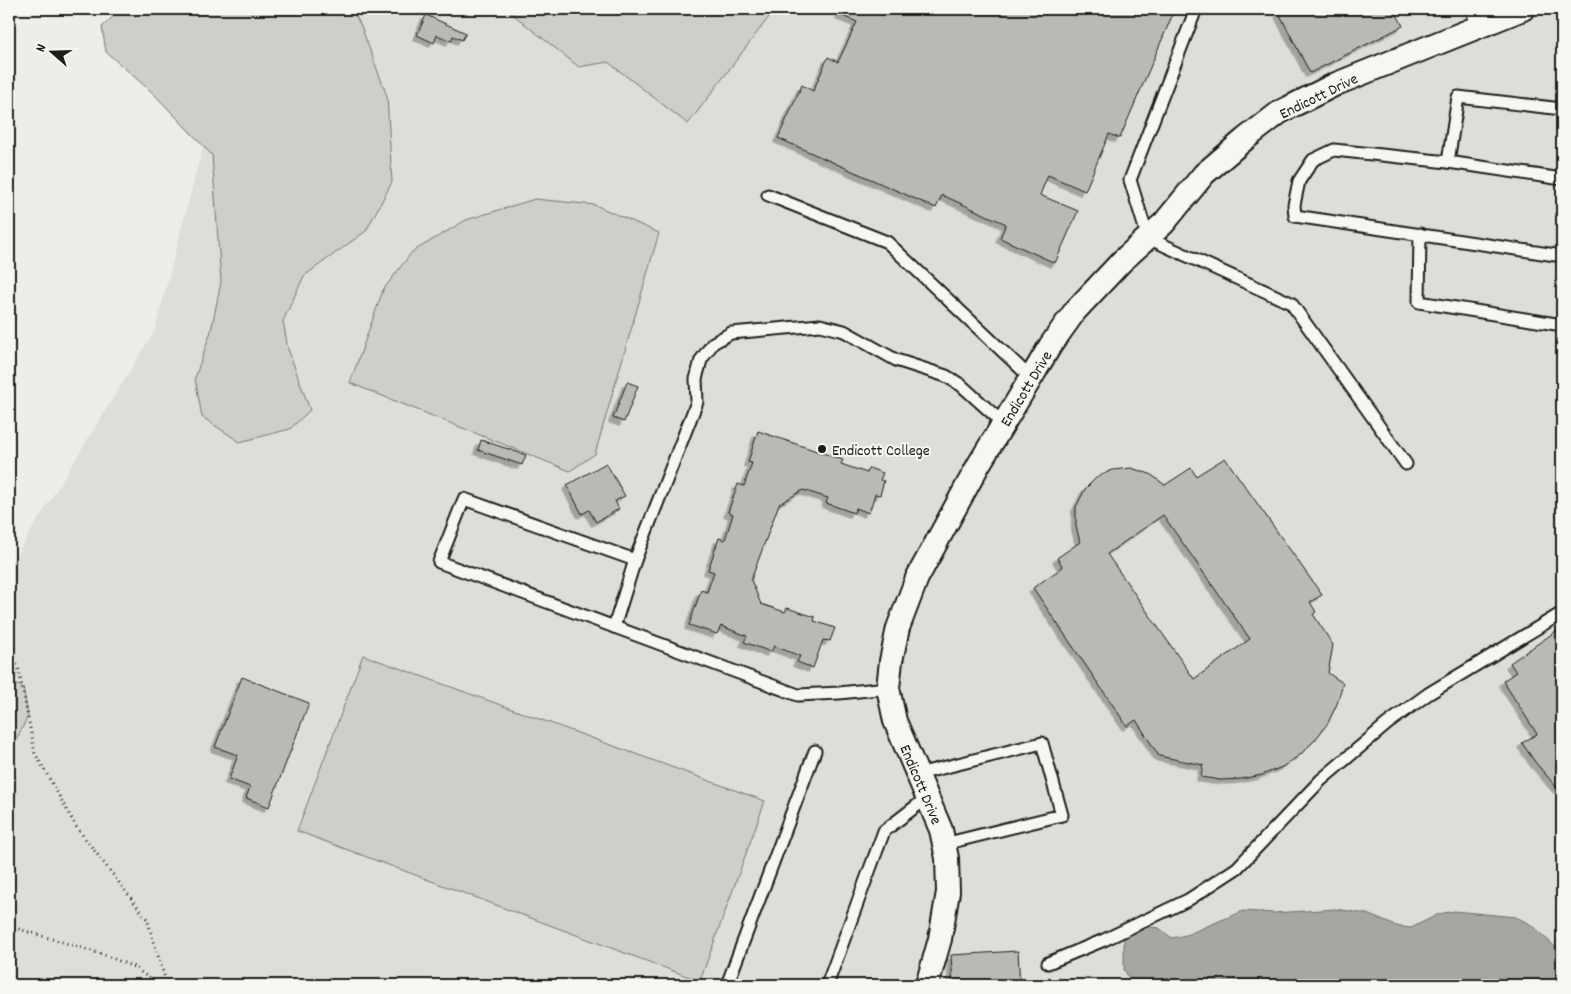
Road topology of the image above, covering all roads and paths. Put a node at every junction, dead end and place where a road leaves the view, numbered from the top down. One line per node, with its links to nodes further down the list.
1 (1196, 9): 9 (lane)
2 (1523, 9): 3 (street, Endicott Drive)
3 (1474, 18): 9 (street, Endicott Drive)
4 (1562, 109): 5 (lane)
5 (1448, 162): 6 (lane); 8 (lane)
6 (1562, 179)
7 (768, 195): 12 (lane)
8 (1420, 234): 10 (lane); 11 (lane)
9 (1148, 238): 12 (street, Endicott Drive); 14 (lane)
10 (1562, 256)
11 (1562, 325)
12 (1031, 378): 13 (street, Endicott Drive)
13 (1004, 423): 15 (lane); 19 (street, Endicott Drive)
14 (1406, 464)
15 (634, 560): 17 (lane); 17 (lane)
16 (1562, 613): 25 (lane)
17 (614, 627): 19 (lane)
18 (9, 658): 27 (path)
19 (888, 688): 21 (street, Endicott Drive)
20 (815, 751): 28 (lane)
21 (918, 774): 22 (street, Endicott Drive); 23 (lane)
22 (928, 797): 23 (street, Endicott Drive); 29 (lane)
23 (944, 844): 30 (street, Endicott Drive)
24 (9, 926): 26 (path)
25 (1048, 963)
26 (158, 985)
27 (167, 985)
28 (727, 985)
29 (827, 985)
30 (927, 985)

